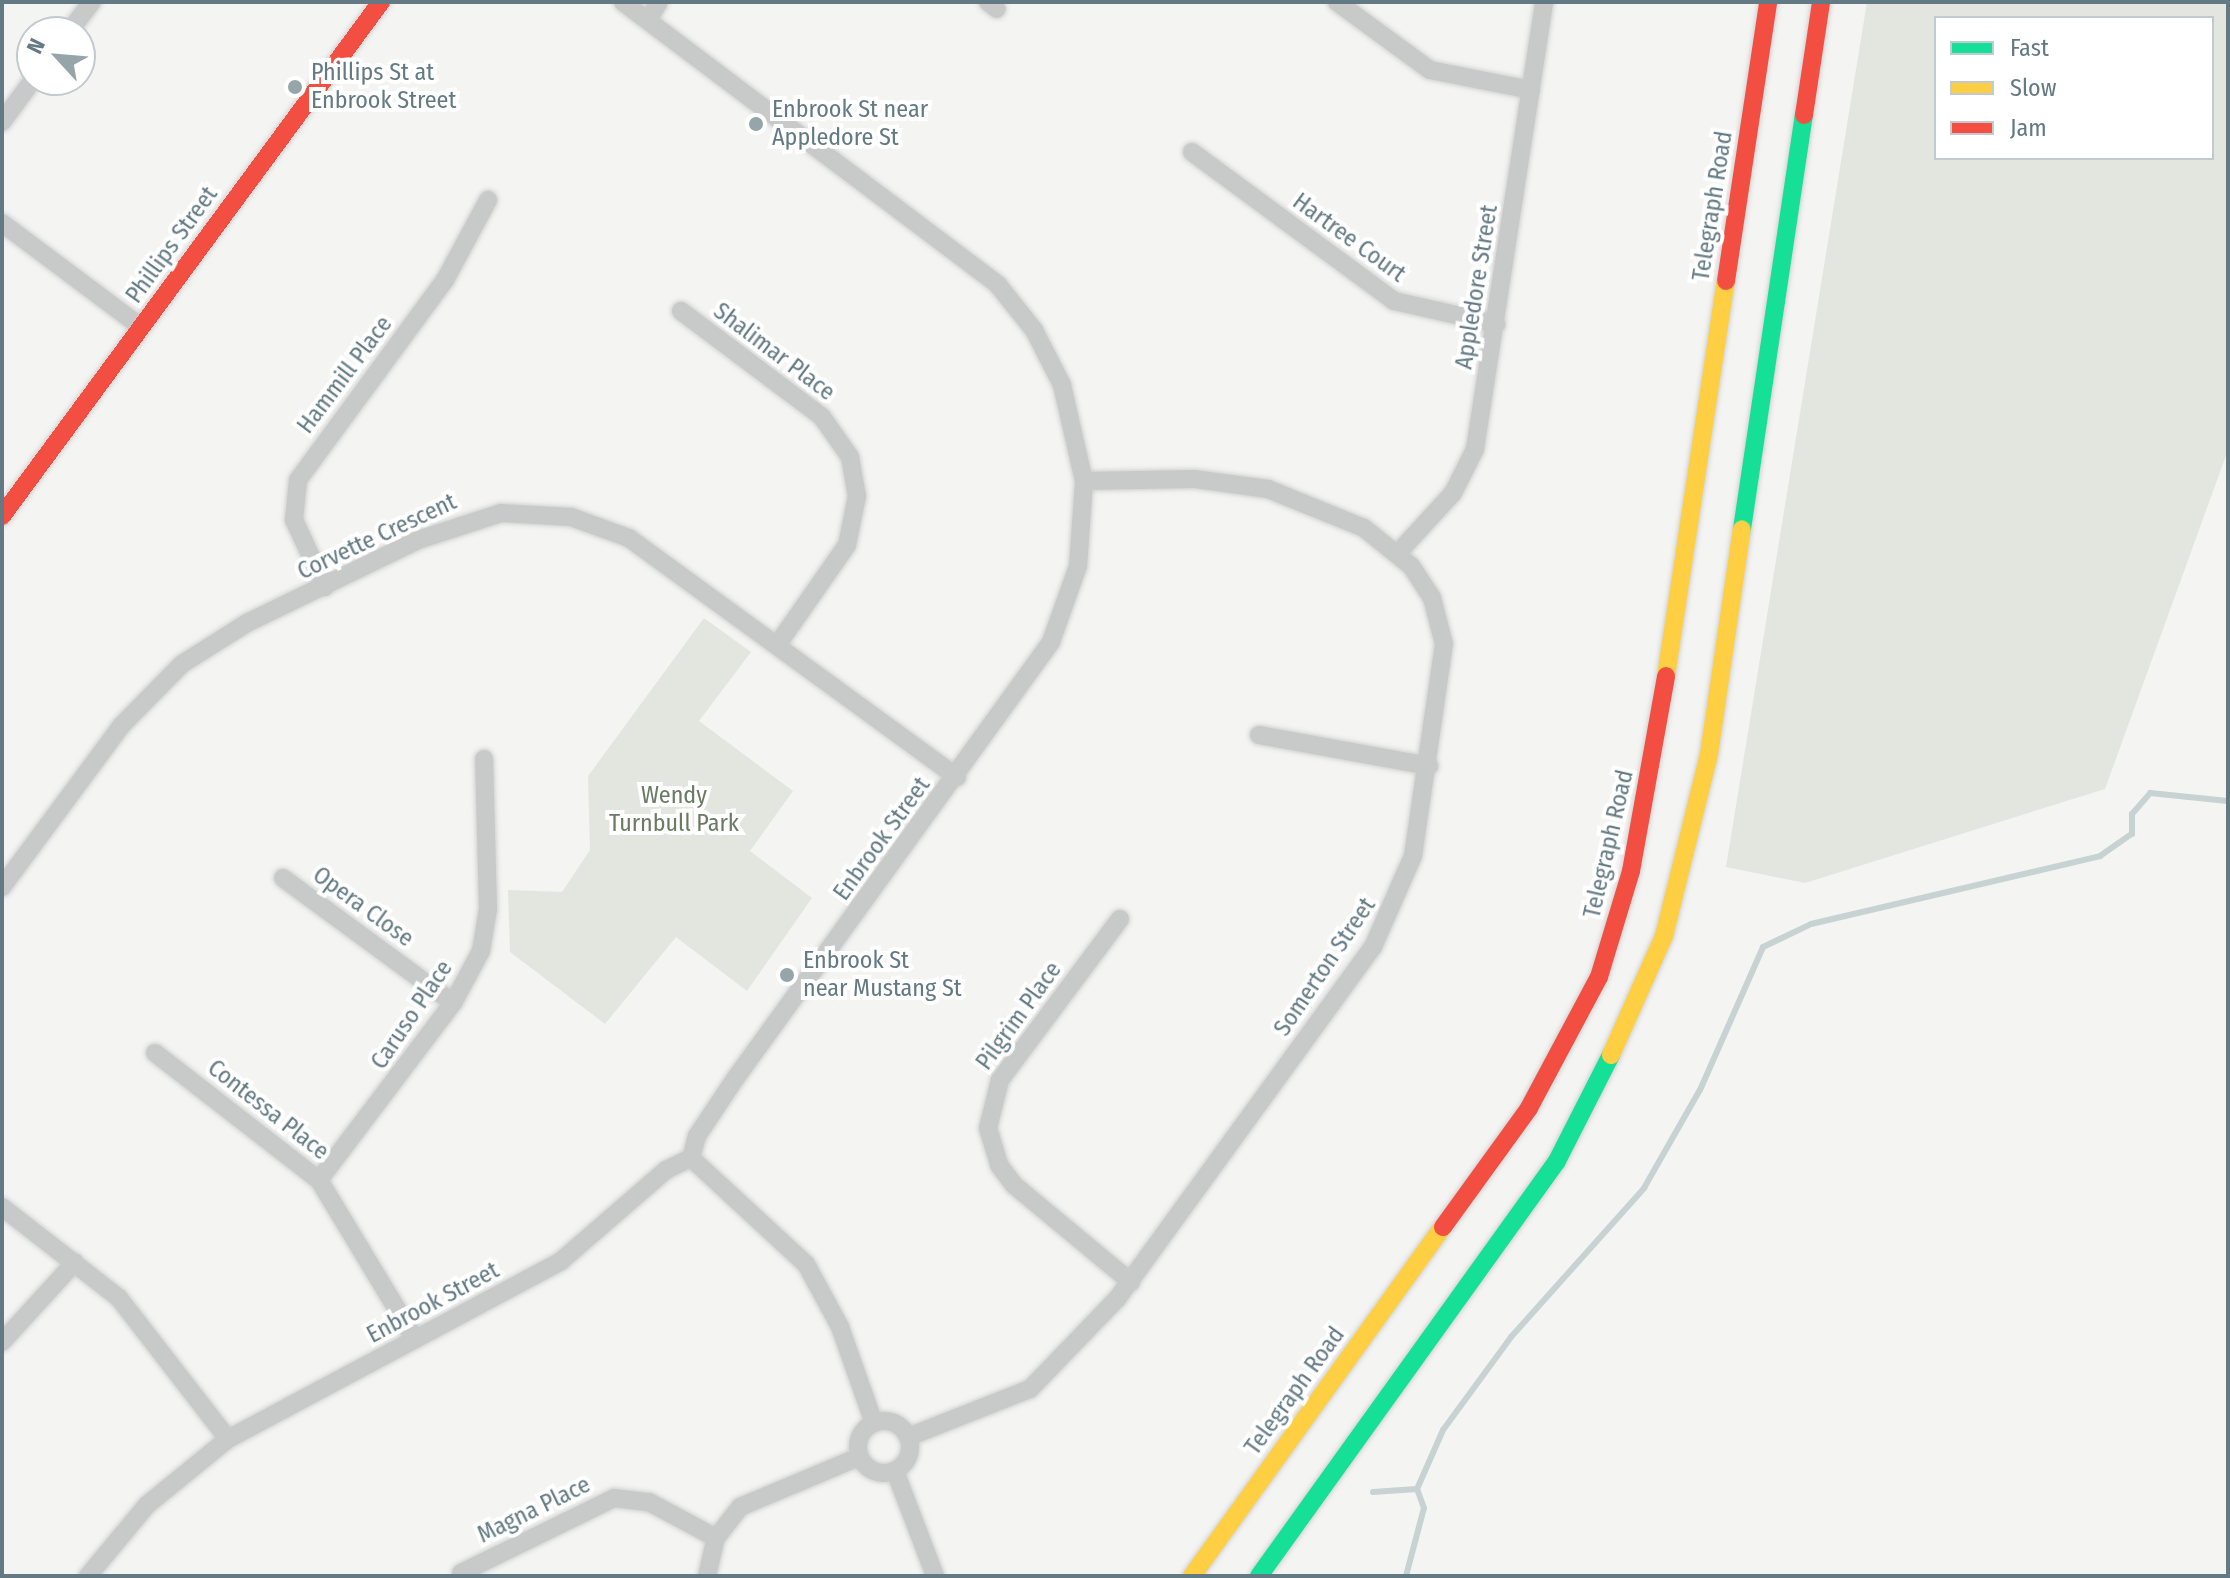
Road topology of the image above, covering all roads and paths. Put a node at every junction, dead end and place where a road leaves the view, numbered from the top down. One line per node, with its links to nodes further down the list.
1 (381, 2): 17 (main road, Phillips Street)
2 (623, 2): 8 (street, Enbrook Street)
3 (659, 2): 8 (street)
4 (1337, 2): 9 (street)
5 (1544, 2): 9 (street, Appledore Street)
6 (1768, 2): 49 (main road, Telegraph Road)
7 (1821, 2): 50 (main road)
8 (648, 20): 18 (street, Enbrook Street)
9 (1531, 90): 16 (street, Appledore Street)
10 (21, 96): 11 (street)
11 (2, 122)
12 (1192, 152): 16 (street, Hartree Court)
13 (488, 200): 21 (street, Hammill Place)
14 (2, 223): 17 (street)
15 (681, 311): 22 (street, Shalimar Place)
16 (1496, 324): 20 (street, Appledore Street)
17 (141, 327): 19 (main road, Phillips Street)
18 (1084, 481): 20 (street, Somerton Street); 26 (street, Enbrook Street)
19 (2, 516)
20 (1398, 553): 25 (street, Somerton Street)
21 (325, 587): 22 (street, Corvette Crescent); 28 (street, Corvette Crescent)
22 (778, 644): 26 (street, Corvette Crescent)
23 (1259, 735): 25 (street)
24 (484, 759): 30 (street, Caruso Place)
25 (1429, 766): 36 (street, Somerton Street)
26 (957, 777): 32 (street, Enbrook Street)
27 (283, 878): 30 (street, Opera Close)
28 (2, 887)
29 (1120, 919): 36 (street, Pilgrim Place)
30 (453, 1003): 33 (street, Caruso Place)
31 (155, 1053): 33 (street, Contessa Place)
32 (691, 1158): 37 (street, Enbrook Street); 39 (street)
33 (319, 1180): 37 (street, Contessa Place)
34 (2, 1207): 35 (street)
35 (75, 1262): 38 (street); 41 (street)
36 (1131, 1282): 40 (street, Somerton Street)
37 (415, 1339): 41 (street, Enbrook Street)
38 (2, 1342)
39 (874, 1423): 40 (street); 42 (street)
40 (908, 1437): 43 (street)
41 (228, 1439): 46 (street, Enbrook Street)
42 (859, 1457): 43 (street); 44 (street)
43 (895, 1471): 48 (street)
44 (716, 1538): 45 (street, Magna Place); 47 (street)
45 (461, 1573)
46 (88, 1576)
47 (707, 1576)
48 (935, 1576)
49 (1192, 1576)
50 (1259, 1576)

